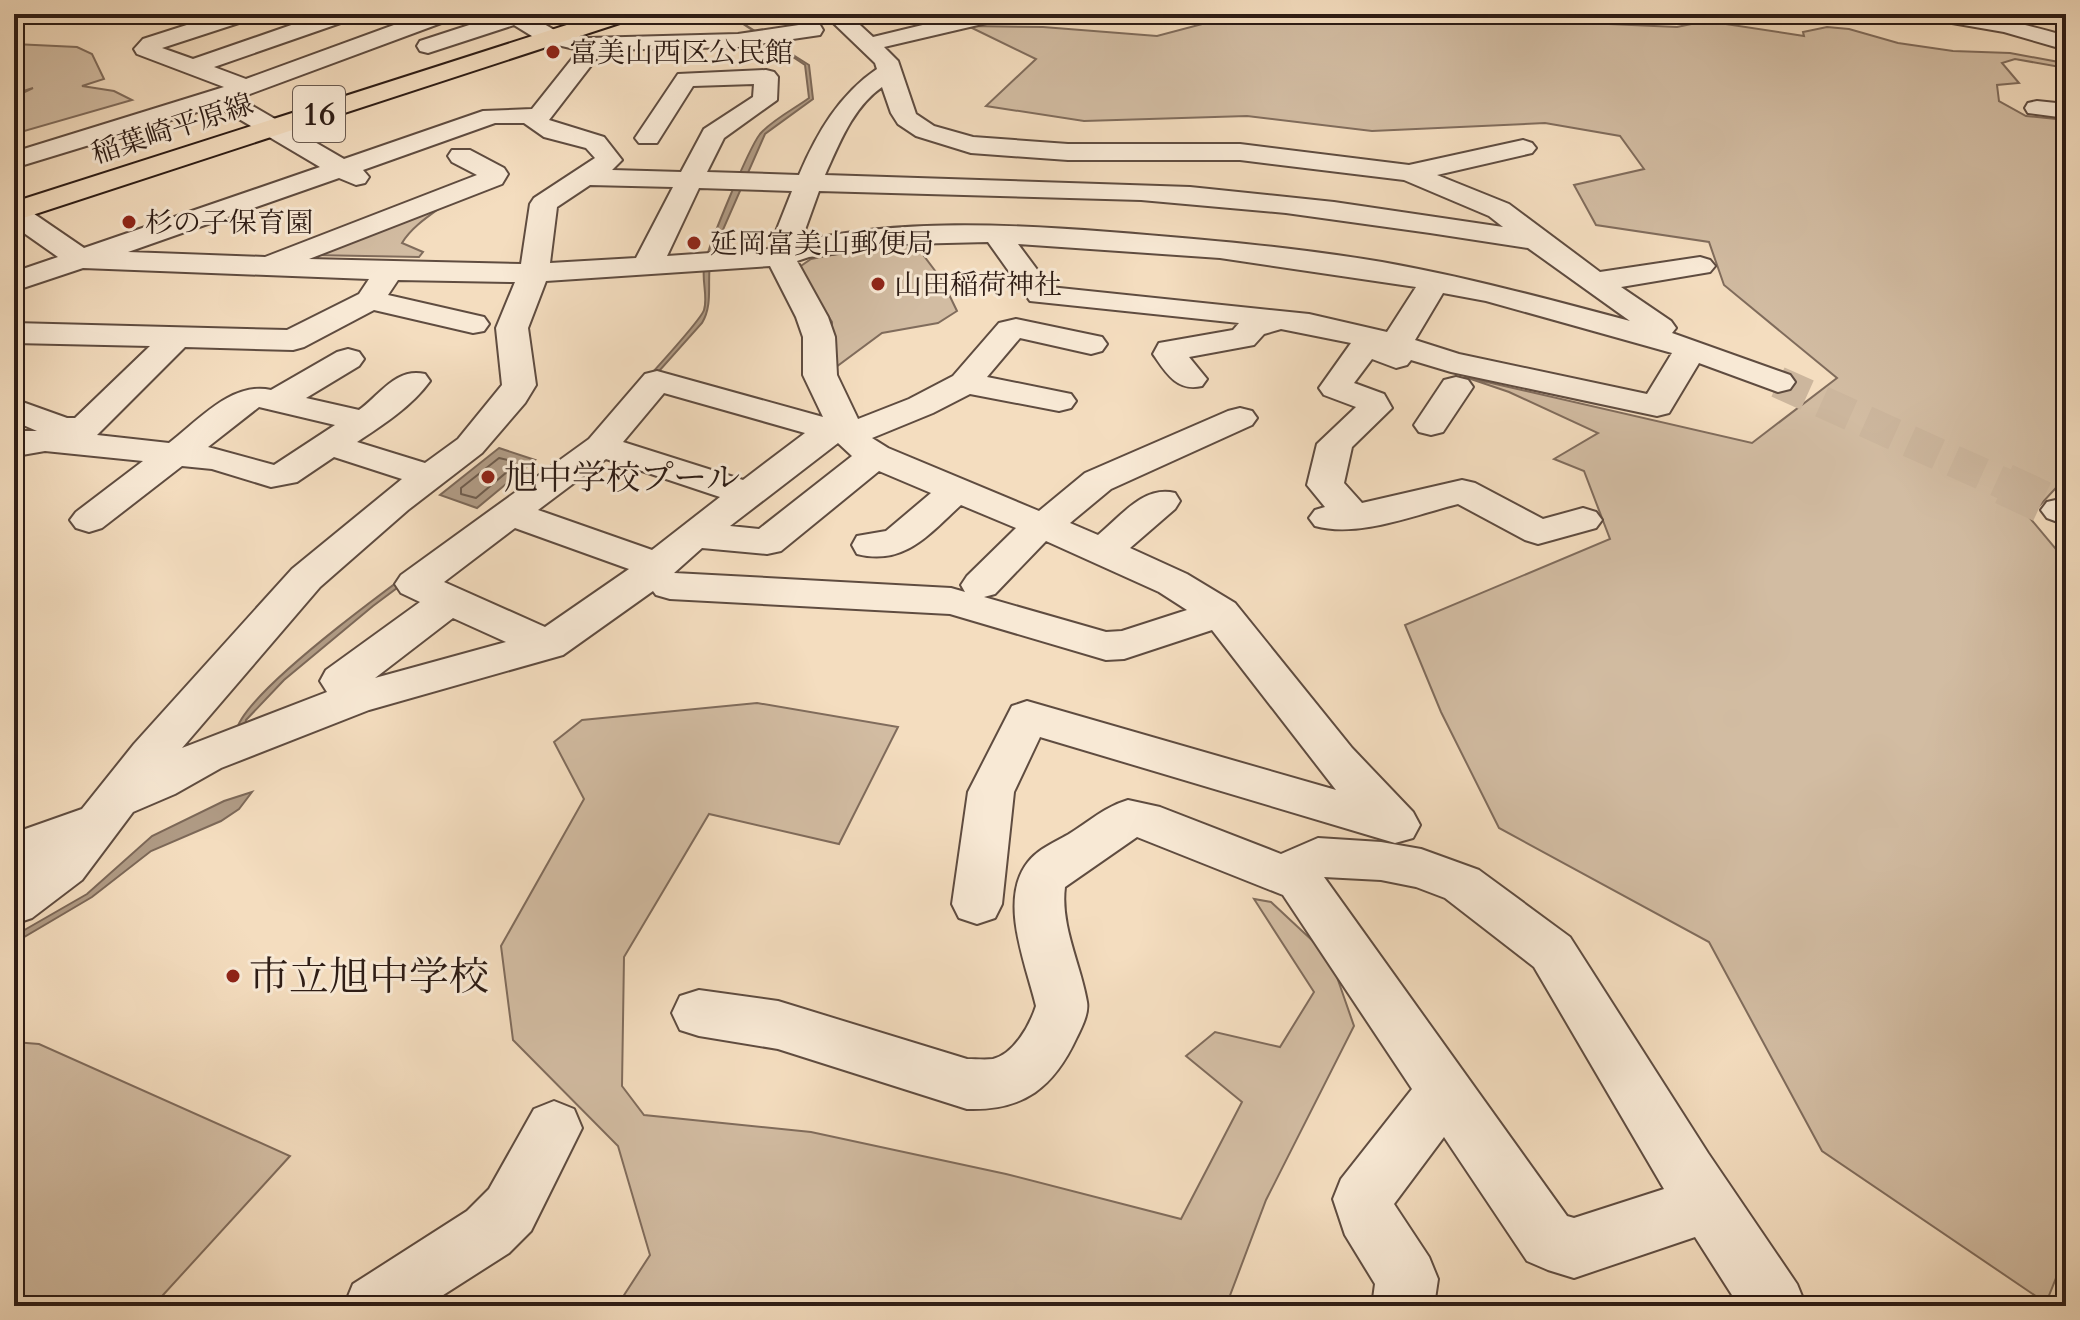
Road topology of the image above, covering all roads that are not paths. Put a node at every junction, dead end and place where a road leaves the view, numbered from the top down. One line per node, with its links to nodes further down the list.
1 (243, 14): 17 (street)
2 (344, 14): 17 (street)
3 (444, 14): 11 (street)
4 (624, 14): 12 (main road, 稲葉崎平原線 / 16)
5 (835, 14): 14 (street)
6 (1937, 14): 13 (street)
7 (516, 16): 11 (street); 12 (street)
8 (983, 17): 14 (street)
9 (394, 23): 11 (street); 19 (street)
10 (812, 30): 15 (street)
11 (424, 34): 16 (street)
12 (551, 38): 15 (street); 16 (main road, 稲葉崎平原線 / 16)
13 (2066, 43)
14 (870, 44): 18 (street)
15 (588, 45): 23 (street)
16 (468, 65): 24 (main road, 稲葉崎平原線 / 16)
17 (193, 67): 19 (street)
18 (888, 72): 25 (street); 36 (street)
19 (245, 87): 20 (street)
20 (220, 97): 24 (street); 30 (street)
21 (2037, 108): 22 (street)
22 (2066, 111)
23 (537, 116): 26 (street); 32 (street)
24 (273, 129): 32 (street); 41 (main road, 稲葉崎平原線 / 16)
25 (925, 131): 28 (street); 37 (street)
26 (593, 141): 34 (street); 35 (street)
27 (1523, 148): 33 (street)
28 (1147, 153): 31 (street); 38 (street)
29 (461, 156): 40 (street)
30 (14, 160)
31 (1337, 165): 33 (street); 39 (street)
32 (342, 169): 40 (street); 48 (street)
33 (1409, 173): 45 (street)
34 (586, 177): 35 (street); 54 (street)
35 (689, 179): 36 (street); 51 (street)
36 (811, 183): 37 (street); 47 (street)
37 (914, 185): 38 (street); 43 (street)
38 (1141, 192): 39 (street); 44 (street)
39 (1326, 208): 45 (street); 49 (street)
40 (411, 209): 50 (street)
41 (14, 212): 48 (street)
42 (996, 234): 43 (street); 44 (street); 59 (street)
43 (906, 235): 47 (street)
44 (1128, 241): 46 (street); 59 (street)
45 (1539, 243): 57 (street)
46 (1220, 249): 49 (street); 60 (street)
47 (780, 257): 51 (street); 81 (street)
48 (81, 259): 50 (street); 55 (street)
49 (1321, 261): 56 (street); 61 (street)
50 (272, 266): 53 (street)
51 (647, 266): 54 (street)
52 (1700, 266): 57 (street)
53 (389, 271): 54 (street); 58 (street)
54 (534, 273): 86 (street)
55 (14, 282)
56 (1434, 282): 66 (street); 67 (street)
57 (1594, 282): 67 (street)
58 (370, 300): 62 (street); 64 (street)
59 (1103, 301): 60 (street)
60 (1208, 310): 61 (street)
61 (1309, 323): 66 (street)
62 (473, 324)
63 (14, 333): 64 (street)
64 (177, 337): 77 (street)
65 (1091, 344): 73 (street)
66 (1381, 344): 69 (street); 70 (street); 92 (street)
67 (1682, 346): 69 (street); 72 (street)
68 (348, 359): 75 (street)
69 (1454, 375): 76 (street); 80 (street)
70 (1190, 379)
71 (413, 381): 79 (street)
72 (1778, 382)
73 (965, 383): 74 (street); 81 (street)
74 (1059, 401)
75 (275, 402): 79 (street); 85 (street)
76 (1508, 402)
77 (14, 409)
78 (1240, 418): 93 (street)
79 (365, 422): 83 (street)
80 (1431, 425)
81 (851, 437): 84 (street); 87 (street); 88 (street); 94 (street)
82 (14, 442): 85 (street)
83 (331, 445): 85 (street); 86 (street)
84 (601, 446): 88 (street); 90 (street)
85 (175, 455): 91 (street)
86 (430, 476): 103 (street)
87 (958, 488): 93 (street); 95 (street)
88 (749, 494): 94 (street)
89 (1162, 501): 96 (street)
90 (512, 514): 97 (street); 99 (street)
91 (89, 520)
92 (1583, 520)
93 (1044, 524): 96 (street); 98 (street)
94 (694, 535): 97 (street)
95 (871, 545)
96 (1103, 551): 100 (street)
97 (665, 576): 100 (street); 101 (street)
98 (981, 585)
99 (450, 600): 101 (street); 102 (street)
100 (1221, 613): 104 (street)
101 (548, 645): 103 (street)
102 (341, 681)
103 (106, 812): 105 (street); 108 (street)
104 (1396, 825): 107 (street); 109 (street)
105 (14, 856)
106 (1294, 872): 107 (street); 110 (street); 111 (street)
107 (1462, 884): 113 (street)
108 (14, 904)
109 (977, 904)
110 (699, 1013)
111 (1445, 1090): 113 (street); 115 (street)
112 (554, 1128): 114 (street)
113 (1707, 1204): 116 (street)
114 (375, 1306)
115 (1403, 1306)
116 (1775, 1306)

